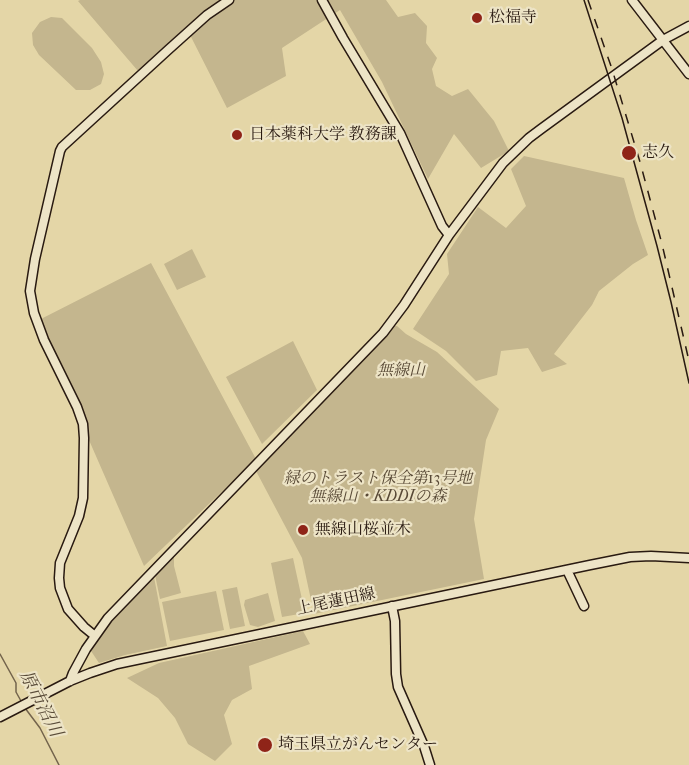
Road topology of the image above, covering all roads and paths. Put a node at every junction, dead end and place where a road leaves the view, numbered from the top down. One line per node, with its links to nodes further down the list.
1 (229, 0): 12 (street)
2 (322, 0): 7 (street)
3 (632, 0): 5 (street)
4 (689, 26): 5 (street)
5 (663, 40): 6 (street); 7 (street)
6 (689, 74)
7 (449, 235): 12 (street)
8 (689, 558): 9 (street, 上尾蓮田線)
9 (567, 570): 10 (street, 上尾蓮田線); 11 (street)
10 (392, 606): 13 (street, 上尾蓮田線); 15 (street)
11 (584, 606)
12 (95, 636): 13 (street)
13 (70, 681): 14 (street, 上尾蓮田線)
14 (0, 717)
15 (430, 765)

